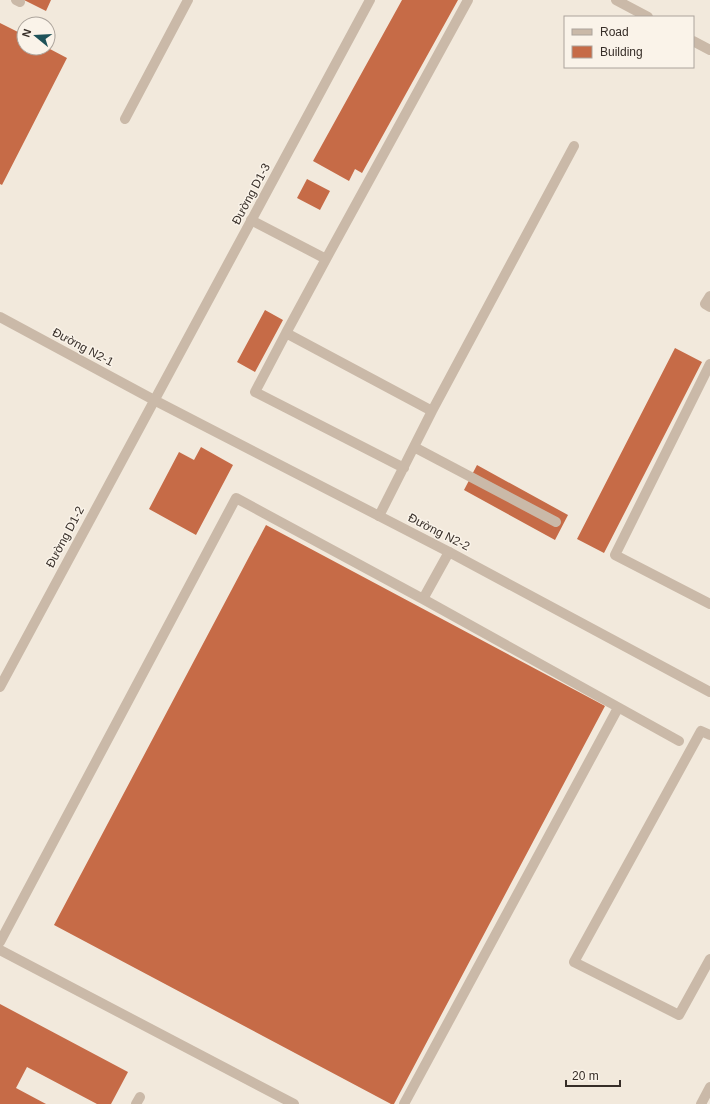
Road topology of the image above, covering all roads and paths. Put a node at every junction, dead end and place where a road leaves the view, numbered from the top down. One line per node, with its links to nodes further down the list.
1 (188, 0): 8 (street)
2 (370, 0): 10 (street, Đường D1-3)
3 (468, 0): 11 (street)
4 (616, 0): 5 (street)
5 (646, 16)
6 (694, 42): 7 (street)
7 (710, 50)
8 (125, 119)
9 (574, 146): 18 (street)
10 (251, 220): 11 (street); 17 (street, Đường D1-3)
11 (326, 259): 15 (street)
12 (710, 296): 13 (street)
13 (710, 307)
14 (0, 318): 17 (street, Đường N2-1)
15 (286, 333): 18 (street); 20 (street)
16 (710, 364): 25 (street)
17 (154, 400): 21 (street, Đường N2-2); 26 (street, Đường D1-2)
18 (432, 412): 19 (street)
19 (414, 447): 20 (street); 22 (street)
20 (404, 468): 21 (street)
21 (379, 516): 23 (street, Đường N2-2)
22 (556, 522)
23 (449, 552): 24 (street); 27 (street, Đường N2-2)
24 (423, 599): 28 (street); 31 (street)
25 (710, 604)
26 (0, 687)
27 (710, 692)
28 (618, 708): 30 (street); 36 (street)
29 (710, 735): 33 (street)
30 (679, 741)
31 (0, 942)
32 (0, 950): 35 (street)
33 (710, 959)
34 (710, 1087): 37 (street)
35 (294, 1104)
36 (404, 1104)
37 (701, 1104)

